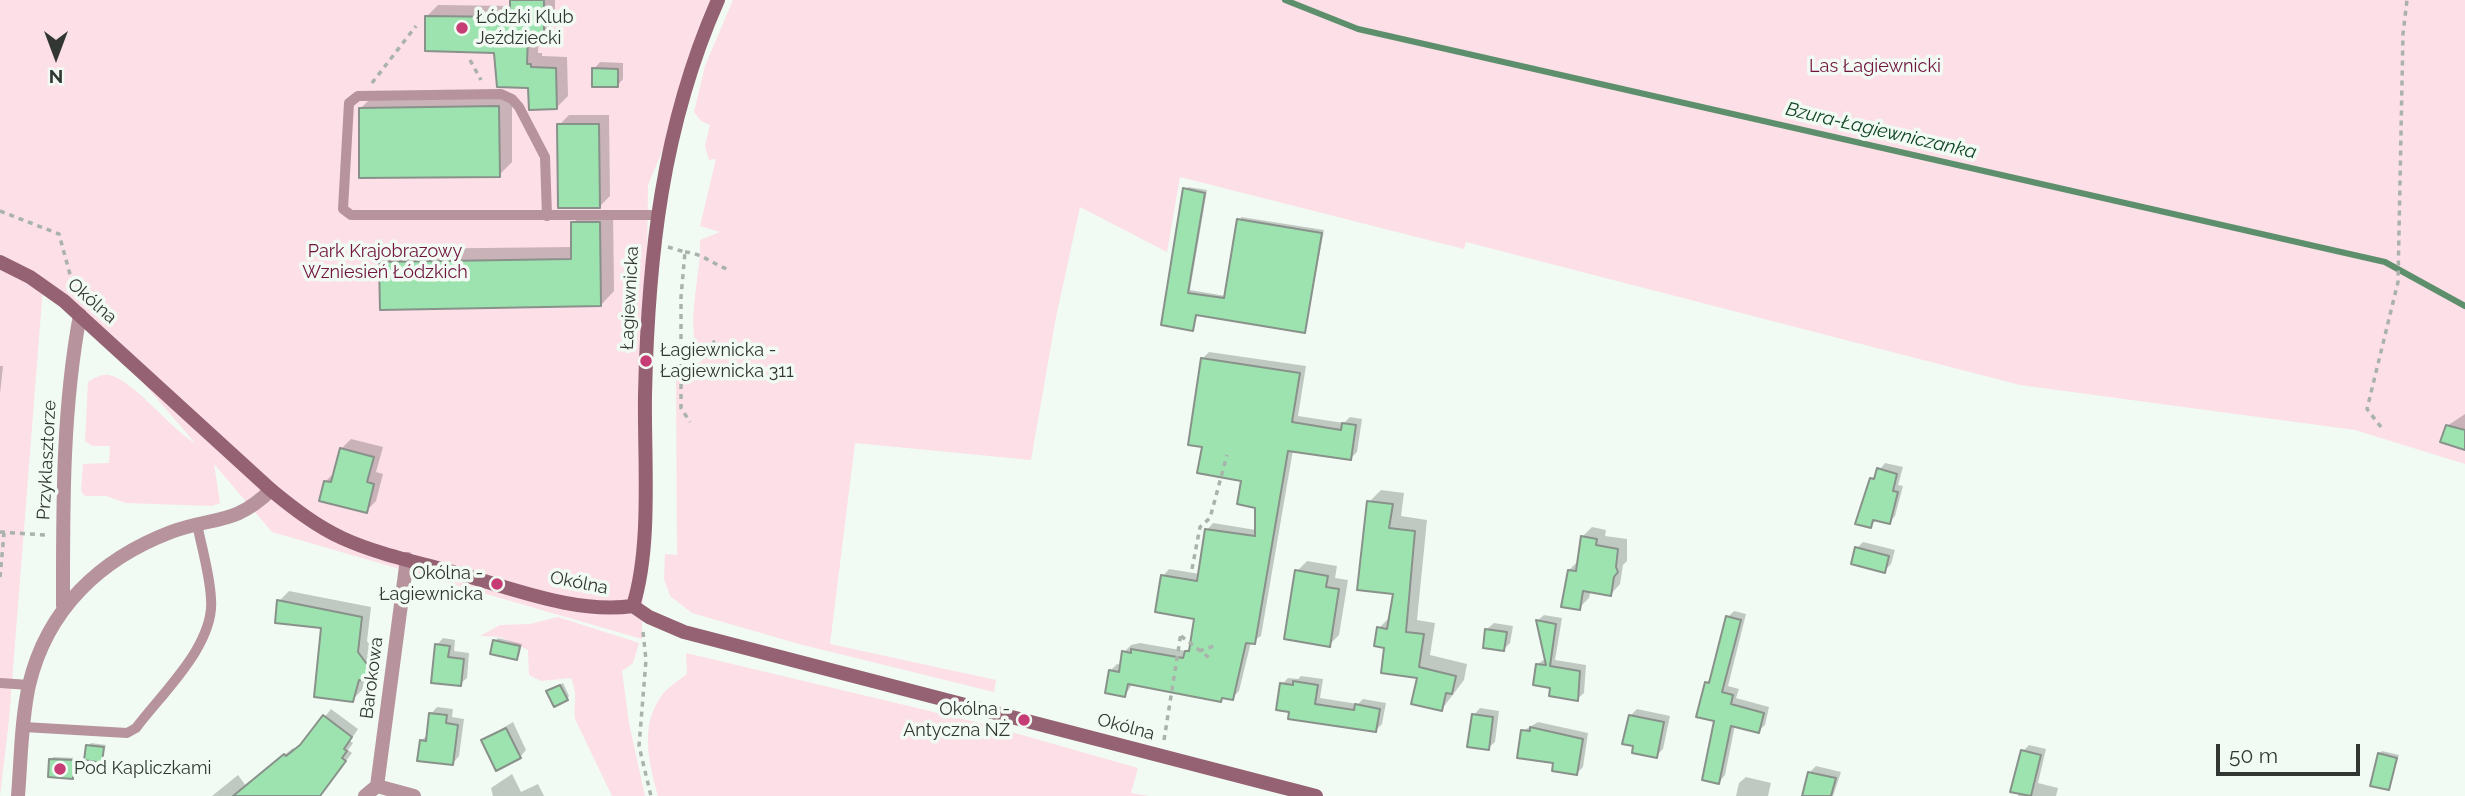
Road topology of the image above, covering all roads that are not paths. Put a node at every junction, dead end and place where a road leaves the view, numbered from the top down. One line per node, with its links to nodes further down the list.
1 (718, 0): 2 (street, Łagiewnicka)
2 (656, 215): 3 (lane); 10 (street, Łagiewnicka)
3 (547, 216): 3 (lane)
4 (0, 262): 5 (street, Okólna)
5 (80, 315): 6 (street, Okólna); 9 (street, Przyklasztorze)
6 (271, 490): 7 (street, Przyklasztorze); 8 (street, Okólna)
7 (197, 524): 9 (street, Przyklasztorze); 13 (lane)
8 (407, 559): 10 (street, Okólna); 14 (street, Barokowa)
9 (63, 607): 12 (street, Przyklasztorze)
10 (633, 607): 18 (street, Okólna)
11 (0, 683): 12 (lane)
12 (29, 685): 13 (street, Przyklasztorze)
13 (24, 727): 15 (street, Przyklasztorze)
14 (377, 786): 16 (street); 17 (street)
15 (18, 796)
16 (365, 796)
17 (414, 796)
18 (1316, 796)

